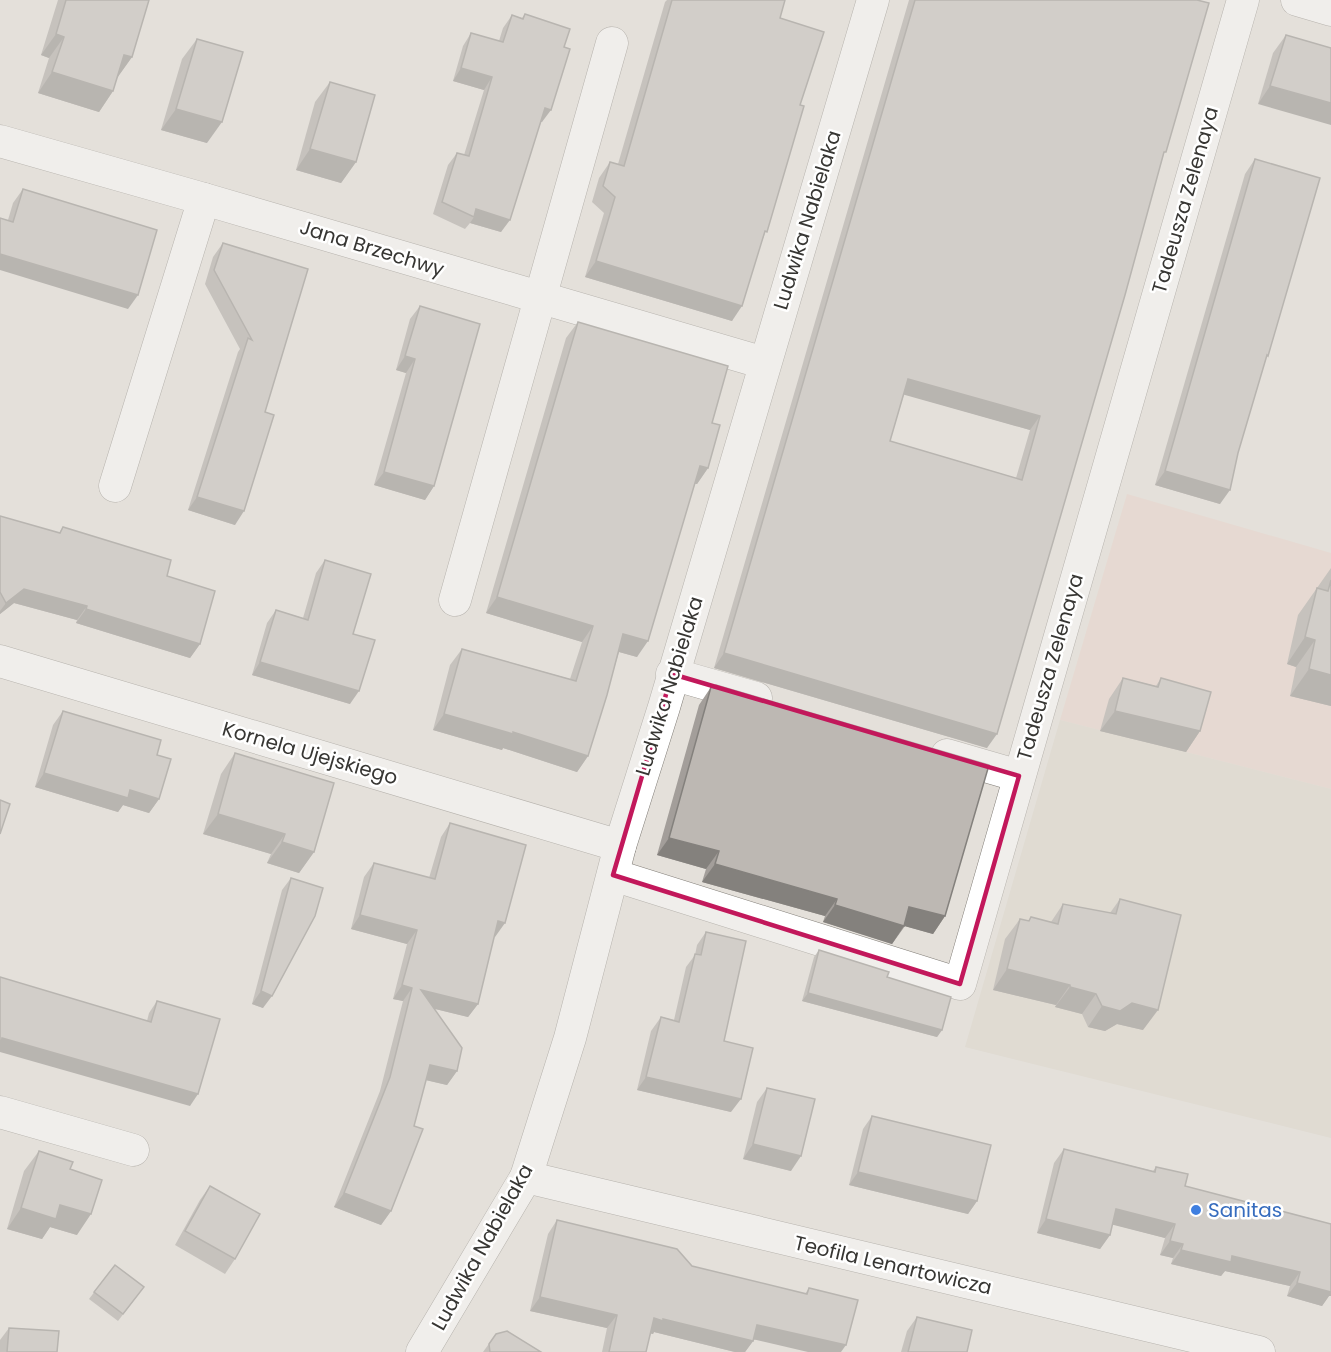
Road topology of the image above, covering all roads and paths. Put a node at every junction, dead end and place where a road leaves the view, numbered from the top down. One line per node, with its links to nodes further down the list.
1 (873, 0): 9 (street, Ludwika Nabielaka)
2 (1243, 0): 16 (street, Tadeusza Zelenaya)
3 (1297, 0): 4 (street)
4 (1331, 10)
5 (612, 42): 8 (street)
6 (0, 141): 7 (street, Jana Brzechwy)
7 (204, 199): 8 (street, Jana Brzechwy); 10 (street)
8 (540, 299): 9 (street, Jana Brzechwy); 11 (street)
9 (764, 363): 13 (street, Ludwika Nabielaka)
10 (115, 486)
11 (454, 600)
12 (0, 661): 17 (street, Kornela Ujejskiego)
13 (672, 674): 14 (street); 17 (street, Ludwika Nabielaka)
14 (784, 707)
15 (918, 746): 16 (street)
16 (1018, 776): 17 (street, Tadeusza Zelenaya)
17 (616, 860): 20 (street, Ludwika Nabielaka)
18 (0, 1112): 19 (street)
19 (133, 1150)
20 (526, 1177): 21 (street, Ludwika Nabielaka); 22 (street, Teofila Lenartowicza)
21 (422, 1352)
22 (1259, 1352)

